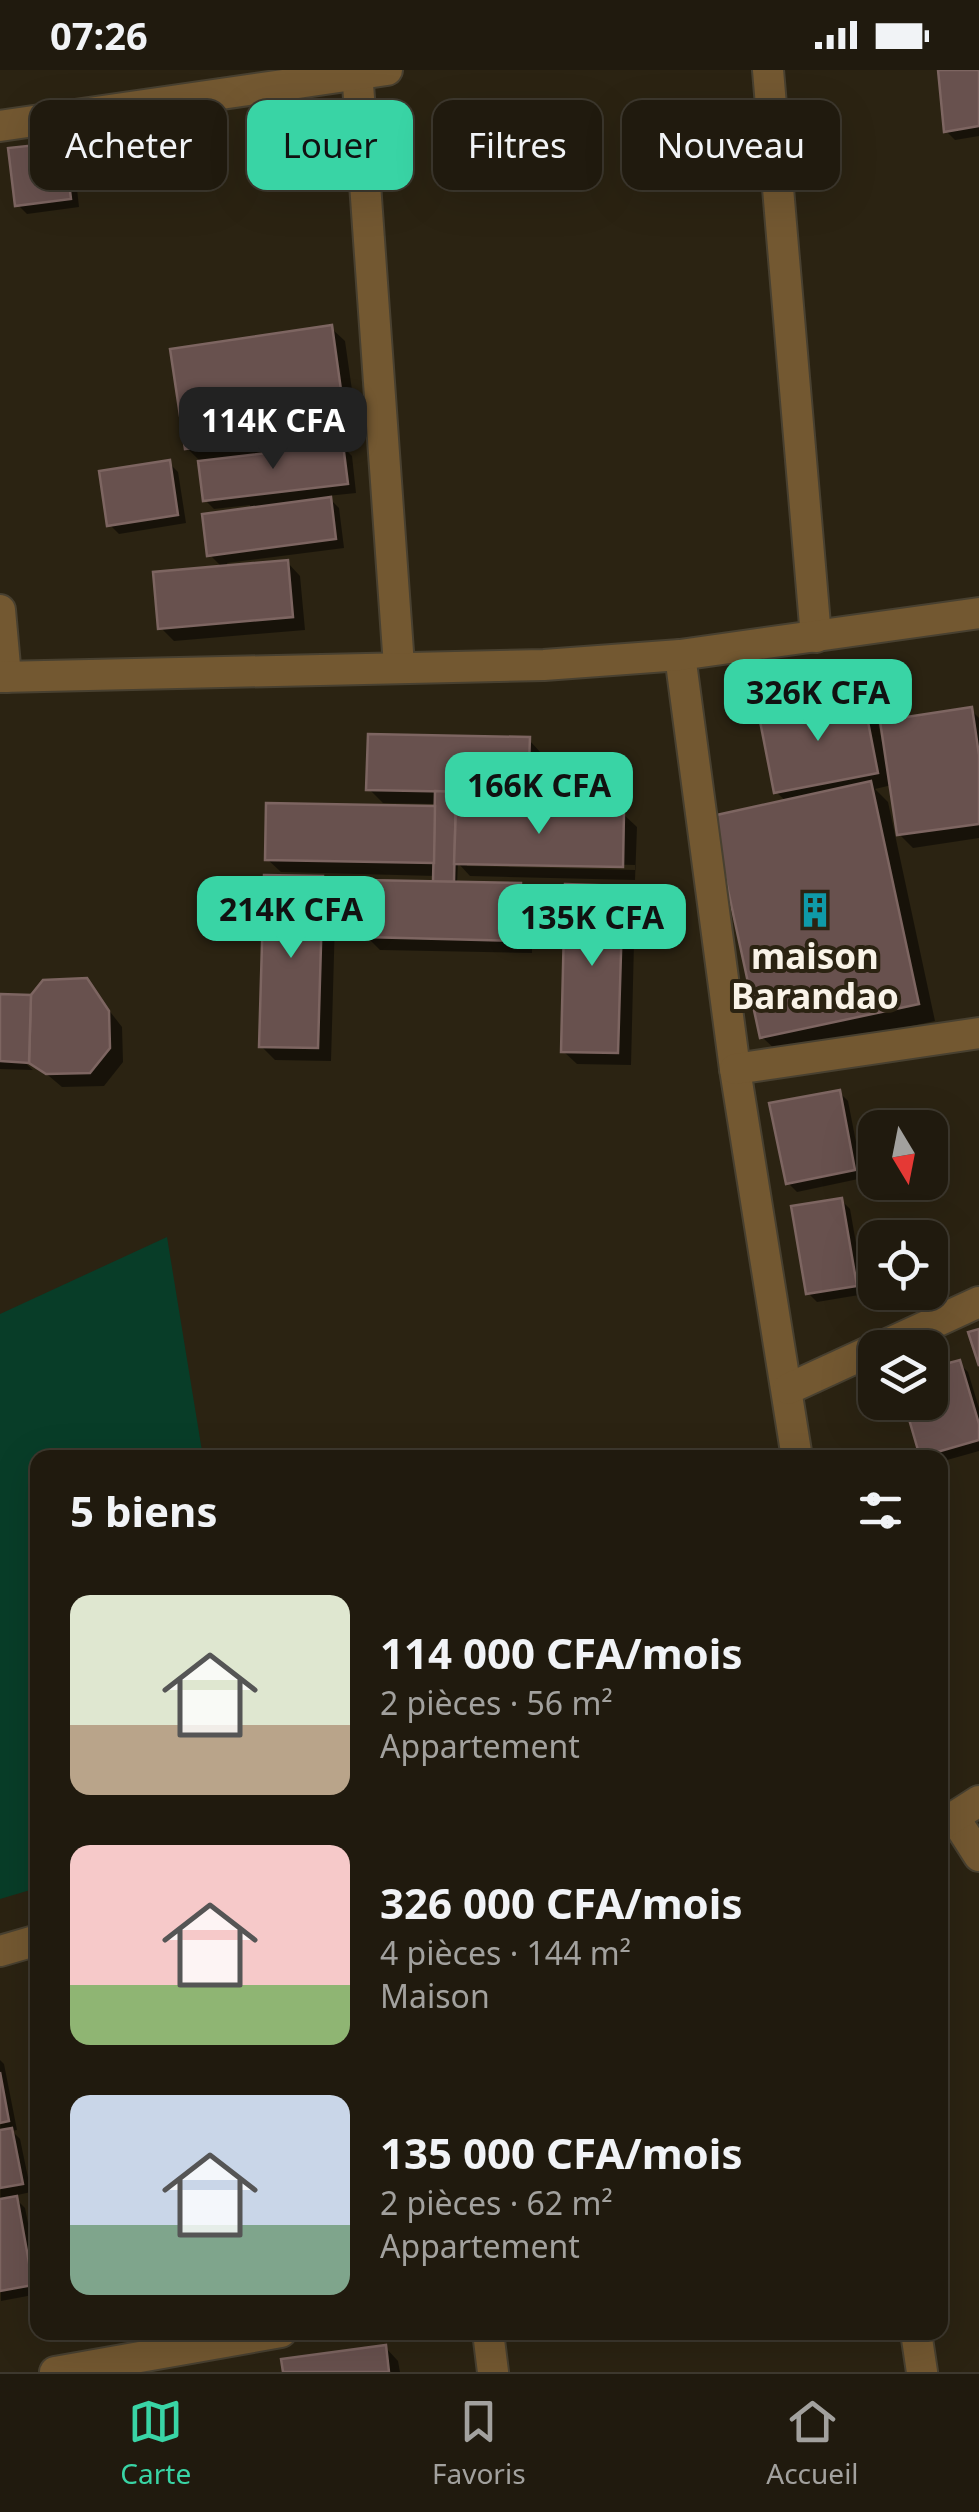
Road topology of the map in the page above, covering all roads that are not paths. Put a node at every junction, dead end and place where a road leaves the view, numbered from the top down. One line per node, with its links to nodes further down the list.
1 (768, 70): 6 (street)
2 (368, 71): 3 (street); 8 (street)
3 (0, 126)
4 (0, 610): 9 (street)
5 (979, 613): 6 (street)
6 (816, 637): 7 (street)
7 (680, 655): 8 (street); 11 (street)
8 (399, 666): 9 (street)
9 (3, 677)
10 (979, 1033): 11 (street)
11 (735, 1070): 15 (street)
12 (979, 1302): 13 (street)
13 (917, 1330)
14 (858, 1357): 15 (street)
15 (788, 1389): 16 (street)
16 (796, 1450)
17 (958, 1815): 18 (street)
18 (979, 1856)
19 (30, 1942): 20 (street)
20 (0, 1951)
21 (240, 2340): 24 (street)
22 (489, 2340): 26 (street)
23 (917, 2340): 27 (street)
24 (92, 2369): 25 (street)
25 (55, 2372)
26 (493, 2372)
27 (922, 2372)

